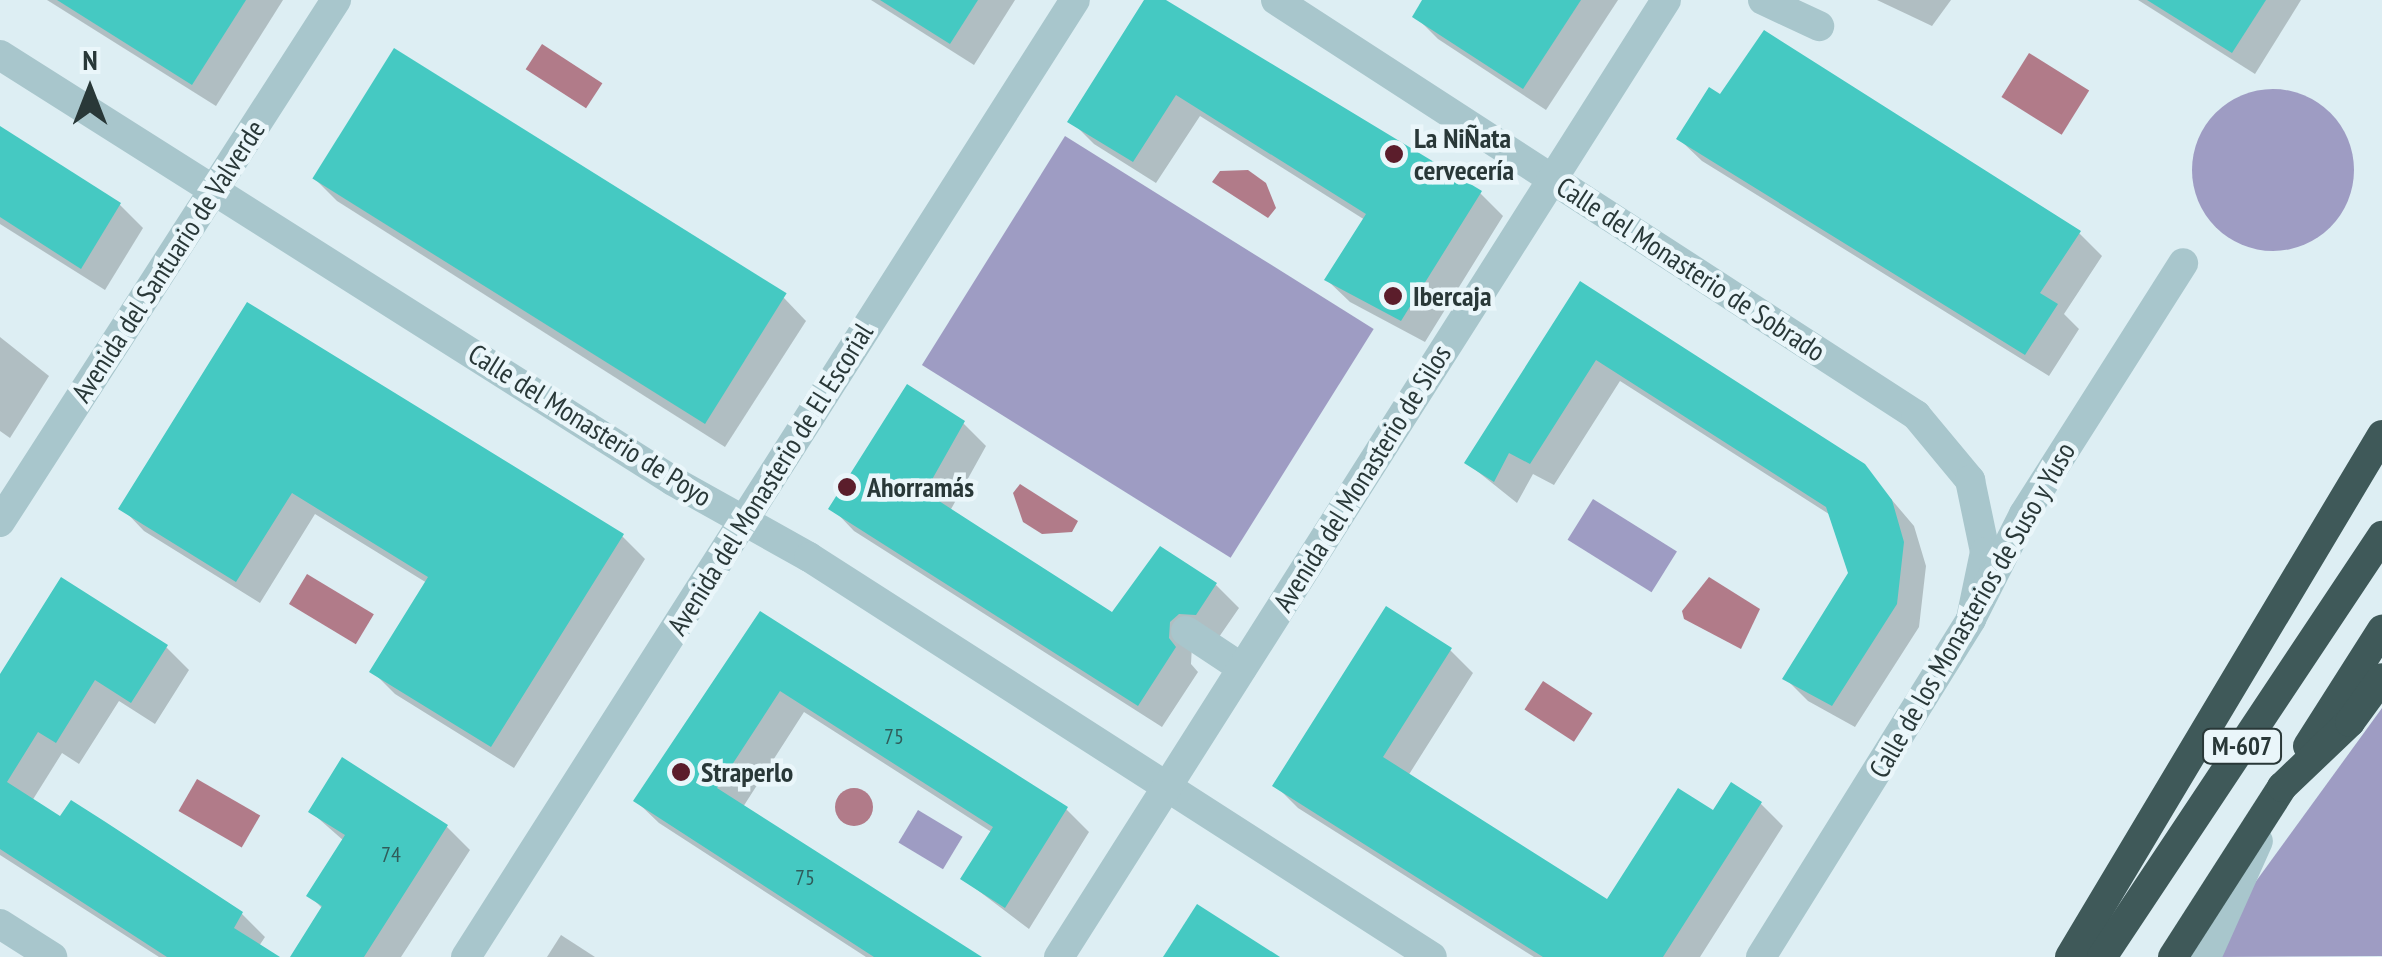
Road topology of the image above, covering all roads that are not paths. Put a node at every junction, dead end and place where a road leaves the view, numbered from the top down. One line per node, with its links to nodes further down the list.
1 (336, 0): 9 (street, Avenida del Santuario de Valverde)
2 (1074, 0): 12 (street, Avenida del Monasterio de El Escorial)
3 (1276, 0): 8 (street, Calle del Monasterio de Sobrado)
4 (1666, 0): 8 (street, Avenida del Monasterio de Silos)
5 (1763, 0): 6 (street)
6 (1818, 26)
7 (0, 55): 9 (street, Calle del Monasterio de Poyo)
8 (1553, 181): 15 (street, Calle del Monasterio de Sobrado); 18 (street, Avenida del Monasterio de Silos)
9 (214, 190): 12 (street, Calle del Monasterio de Poyo); 13 (street, Avenida del Santuario de Valverde)
10 (2183, 263): 15 (street, Calle de los Monasterios de Suso y Yuso)
11 (2382, 435): 28 (highway)
12 (744, 520): 20 (street, Calle del Monasterio de Poyo); 24 (street, Avenida del Monasterio de El Escorial)
13 (0, 522)
14 (2382, 536): 29 (highway, M-607)
15 (1971, 619): 27 (street, Calle de los Monasterios de Suso y Yuso)
16 (2382, 630): 21 (highway, M-607)
17 (1186, 631): 18 (street)
18 (1242, 668): 20 (street, Avenida del Monasterio de Silos)
19 (2382, 678): 21 (highway)
20 (1168, 787): 25 (street, Avenida del Monasterio de Silos); 26 (street, Calle del Monasterio de Poyo)
21 (2282, 787): 30 (highway, M-607); 31 (street)
22 (0, 924): 23 (street)
23 (52, 957)
24 (466, 957)
25 (1059, 957)
26 (1432, 957)
27 (1761, 957)
28 (2070, 957)
29 (2102, 957)
30 (2173, 957)
31 (2206, 957)

